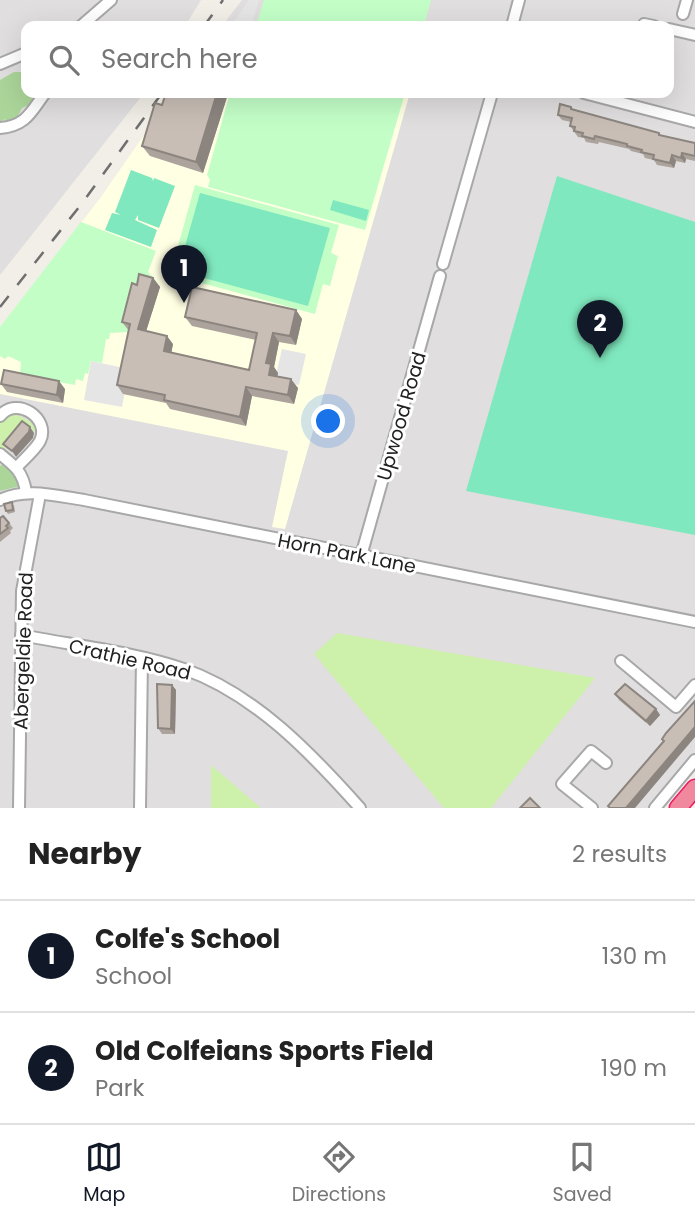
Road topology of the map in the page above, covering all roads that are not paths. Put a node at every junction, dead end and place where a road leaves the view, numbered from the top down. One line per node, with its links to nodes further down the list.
1 (111, 0): 5 (street)
2 (519, 0): 6 (street)
3 (687, 0): 4 (street)
4 (683, 14)
5 (88, 21)
6 (513, 21)
7 (674, 30): 8 (street)
8 (695, 35)
9 (21, 55): 10 (street)
10 (0, 64)
11 (41, 98): 15 (street)
12 (491, 98): 16 (street)
13 (603, 98): 14 (street)
14 (695, 122)
15 (0, 128)
16 (443, 264)
17 (440, 276): 24 (street, Upwood Road)
18 (0, 416): 20 (street)
19 (1, 457): 20 (street)
20 (17, 467): 21 (street)
21 (26, 492): 22 (street, Horn Park Lane); 23 (street, Horn Park Lane)
22 (40, 494): 24 (street, Horn Park Lane); 26 (street, Abergeldie Road)
23 (0, 500)
24 (361, 556): 25 (street, Horn Park Lane)
25 (695, 622)
26 (20, 635): 27 (street, Crathie Road); 36 (street, Abergeldie Road)
27 (142, 658): 37 (street); 38 (street, Crathie Road)
28 (621, 661): 29 (street)
29 (695, 685)
30 (581, 743): 31 (street)
31 (591, 751): 33 (street); 39 (street)
32 (695, 760): 34 (street)
33 (606, 763)
34 (673, 786): 35 (street); 40 (street)
35 (686, 798)
36 (19, 808)
37 (141, 808)
38 (360, 808)
39 (592, 808)
40 (654, 808)

